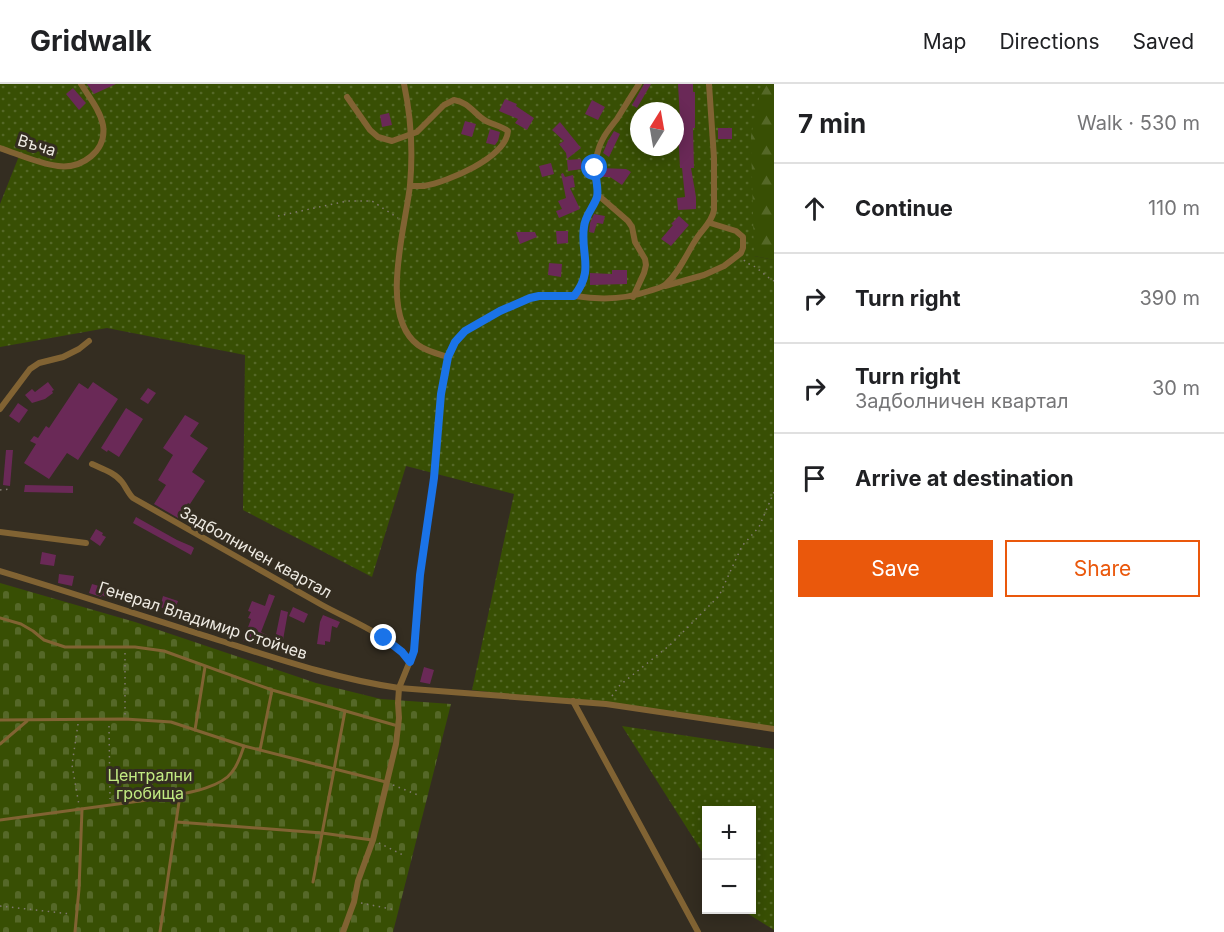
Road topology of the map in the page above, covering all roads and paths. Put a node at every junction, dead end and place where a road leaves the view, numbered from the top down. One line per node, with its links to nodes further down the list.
1 (81, 84): 7 (street, Въча)
2 (404, 84): 6 (street)
3 (639, 84): 9 (street)
4 (709, 84): 12 (street)
5 (347, 97): 6 (street)
6 (410, 135): 8 (street); 8 (street)
7 (0, 148)
8 (410, 186): 11 (street)
9 (597, 195): 16 (street); 17 (street)
10 (278, 216): 11 (path)
11 (404, 222): 19 (street)
12 (710, 223): 13 (street); 15 (street)
13 (741, 253): 14 (path); 15 (street)
14 (774, 281)
15 (665, 286): 17 (street)
16 (574, 296): 17 (street); 19 (street)
17 (633, 297)
18 (89, 341): 20 (street)
19 (448, 357): 30 (street)
20 (0, 409)
21 (92, 464): 30 (street, Задболничен квартал)
22 (10, 489): 23 (path)
23 (0, 490)
24 (774, 492): 35 (path)
25 (0, 531): 26 (street)
26 (86, 543)
27 (0, 571): 32 (street, Генерал Владимир Стойчев)
28 (0, 618): 29 (lane)
29 (125, 646): 31 (lane); 39 (path)
30 (410, 662): 32 (street)
31 (205, 667): 33 (lane); 44 (lane)
32 (399, 688): 34 (street, Генерал Владимир Стойчев); 42 (street)
33 (272, 690): 36 (lane); 47 (lane)
34 (573, 701): 35 (street, Генерал Владимир Стойчев); 67 (street)
35 (606, 704): 43 (street, Генерал Владимир Стойчев)
36 (345, 711): 42 (lane); 48 (lane)
37 (28, 719): 40 (lane); 41 (lane); 45 (lane)
38 (109, 719): 39 (lane); 41 (lane); 52 (path)
39 (125, 719): 44 (lane)
40 (0, 720)
41 (79, 720): 53 (path)
42 (398, 726): 49 (street)
43 (774, 729)
44 (195, 730): 46 (lane)
45 (0, 744)
46 (244, 746): 47 (lane); 50 (lane)
47 (260, 750): 48 (lane)
48 (333, 769): 49 (lane); 56 (lane)
49 (387, 782): 51 (path); 57 (street)
50 (180, 795): 52 (lane); 55 (lane)
51 (418, 795)
52 (110, 806): 53 (lane)
53 (81, 809): 54 (lane); 63 (lane)
54 (0, 820)
55 (177, 822): 56 (lane); 65 (lane)
56 (322, 833): 57 (lane); 59 (lane)
57 (372, 840): 58 (path); 60 (street)
58 (403, 855)
59 (313, 882)
60 (354, 902): 62 (path); 66 (street)
61 (0, 906): 63 (path)
62 (396, 910)
63 (76, 914): 64 (lane)
64 (75, 932)
65 (160, 932)
66 (343, 932)
67 (698, 932)

